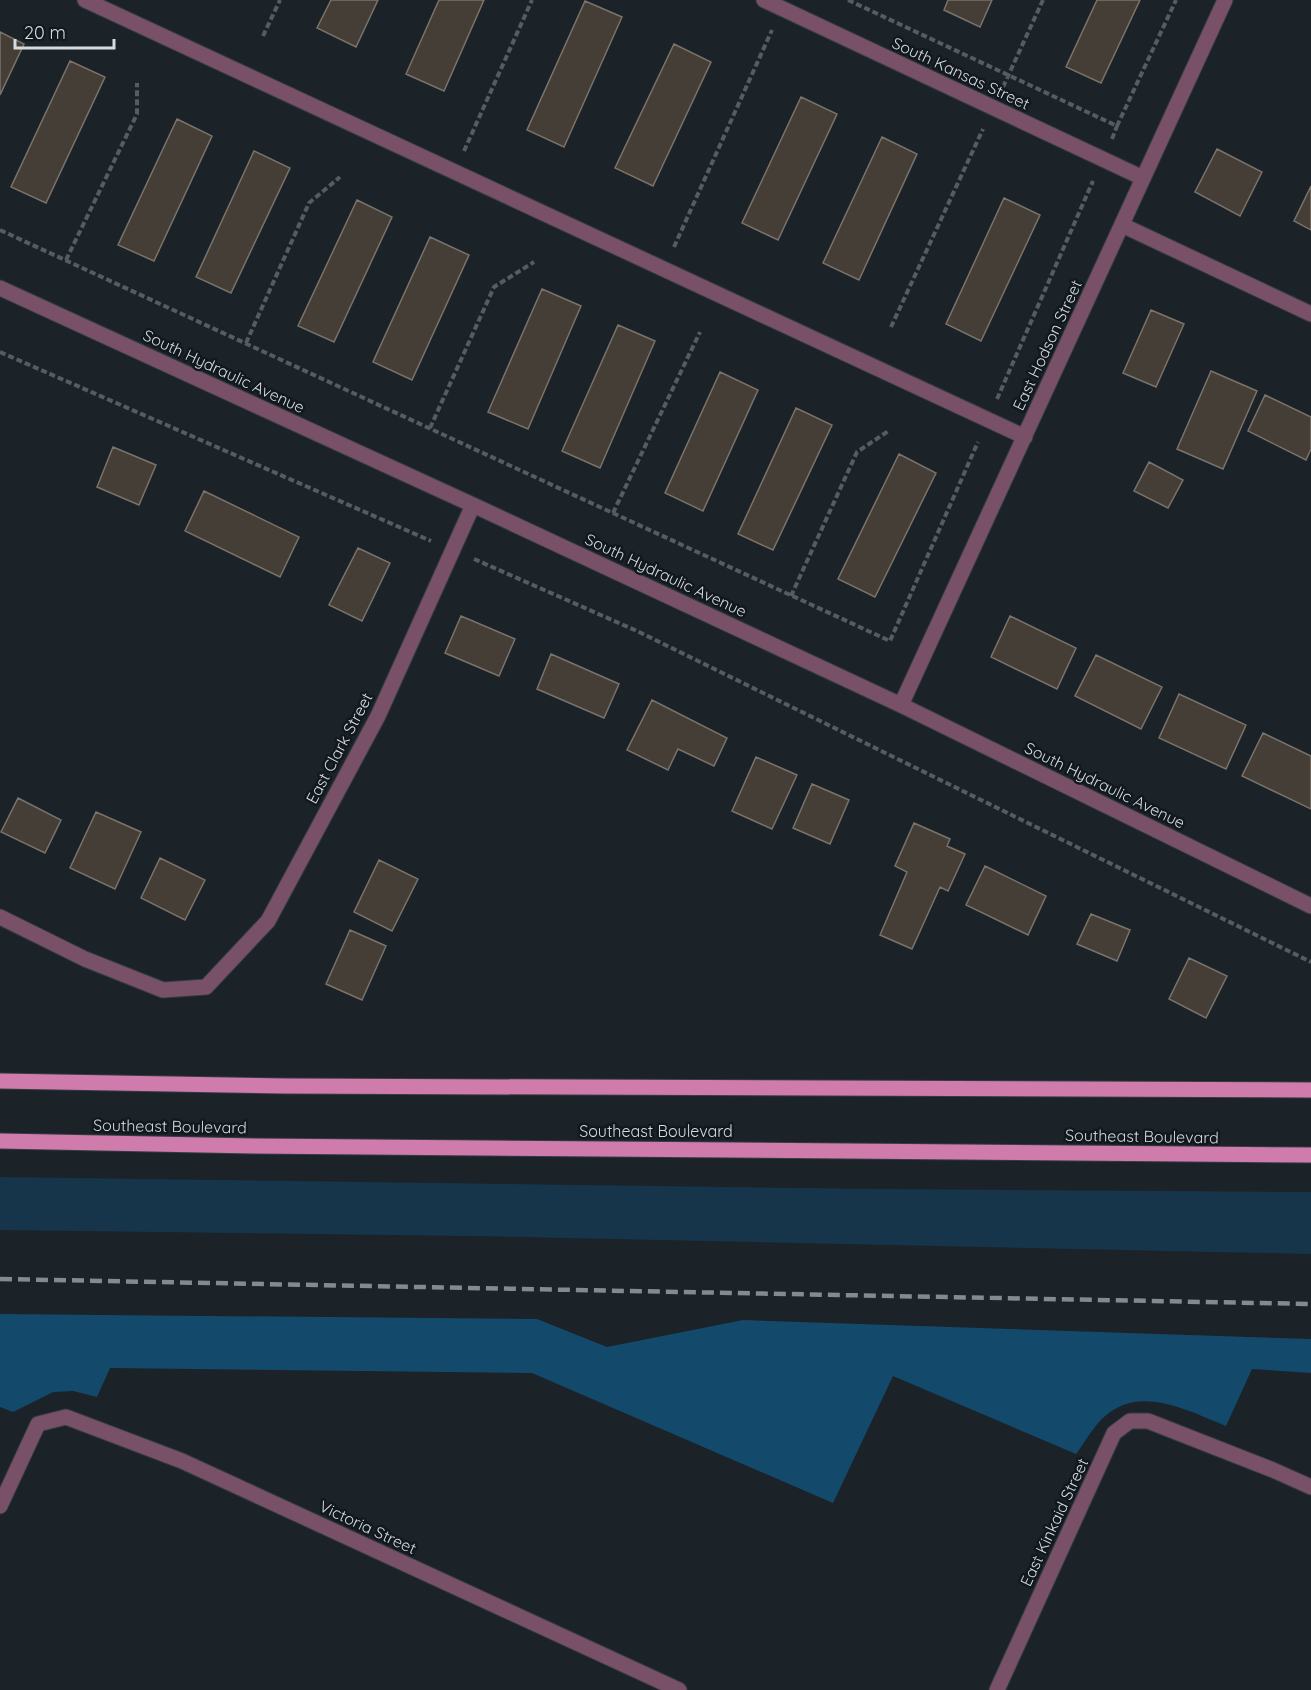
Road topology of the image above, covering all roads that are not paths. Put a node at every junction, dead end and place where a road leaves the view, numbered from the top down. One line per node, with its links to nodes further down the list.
1 (85, 0): 8 (street)
2 (764, 0): 4 (street, South Kansas Street)
3 (1225, 0): 4 (street, East Hodson Street)
4 (1143, 178): 5 (street, East Hodson Street)
5 (1122, 225): 7 (street); 8 (street, East Hodson Street)
6 (0, 288): 9 (street, South Hydraulic Avenue)
7 (1311, 314)
8 (1025, 437): 10 (street, East Hodson Street)
9 (473, 505): 10 (street, South Hydraulic Avenue); 12 (street, East Clark Street)
10 (902, 705): 11 (street, South Hydraulic Avenue)
11 (1311, 906)
12 (0, 917)
13 (0, 1081): 14 (main road)
14 (1311, 1090)
15 (0, 1141): 16 (main road, Southeast Boulevard)
16 (1311, 1155)
17 (1311, 1488): 20 (street, East Kinkaid Street)
18 (0, 1506): 19 (street, Victoria Street)
19 (679, 1690)
20 (997, 1690)

